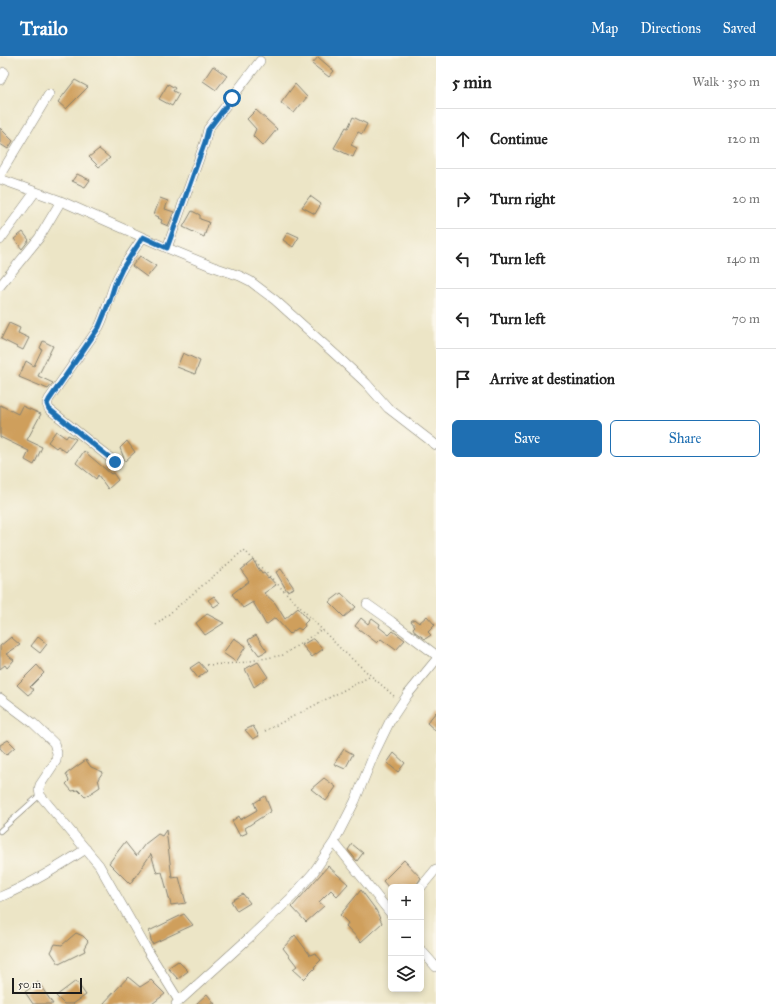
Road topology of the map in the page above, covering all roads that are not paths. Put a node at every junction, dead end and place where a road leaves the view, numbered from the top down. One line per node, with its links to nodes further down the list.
1 (260, 61): 9 (street)
2 (48, 94): 3 (street)
3 (0, 175)
4 (0, 179): 5 (street)
5 (35, 192): 6 (street); 8 (street)
6 (61, 201): 7 (street); 10 (street)
7 (143, 237): 9 (street); 12 (street)
8 (0, 240)
9 (167, 248): 11 (street)
10 (0, 286)
11 (436, 445)
12 (115, 462)
13 (367, 604): 14 (street)
14 (436, 655)
15 (436, 660): 19 (street)
16 (0, 698): 17 (street)
17 (40, 795): 18 (lane); 20 (street)
18 (0, 831)
19 (334, 842): 24 (street); 27 (street)
20 (86, 849): 23 (street); 27 (street)
21 (436, 869): 22 (street)
22 (424, 884)
23 (0, 897)
24 (388, 910)
25 (424, 953): 26 (street)
26 (436, 967)
27 (178, 1002)

